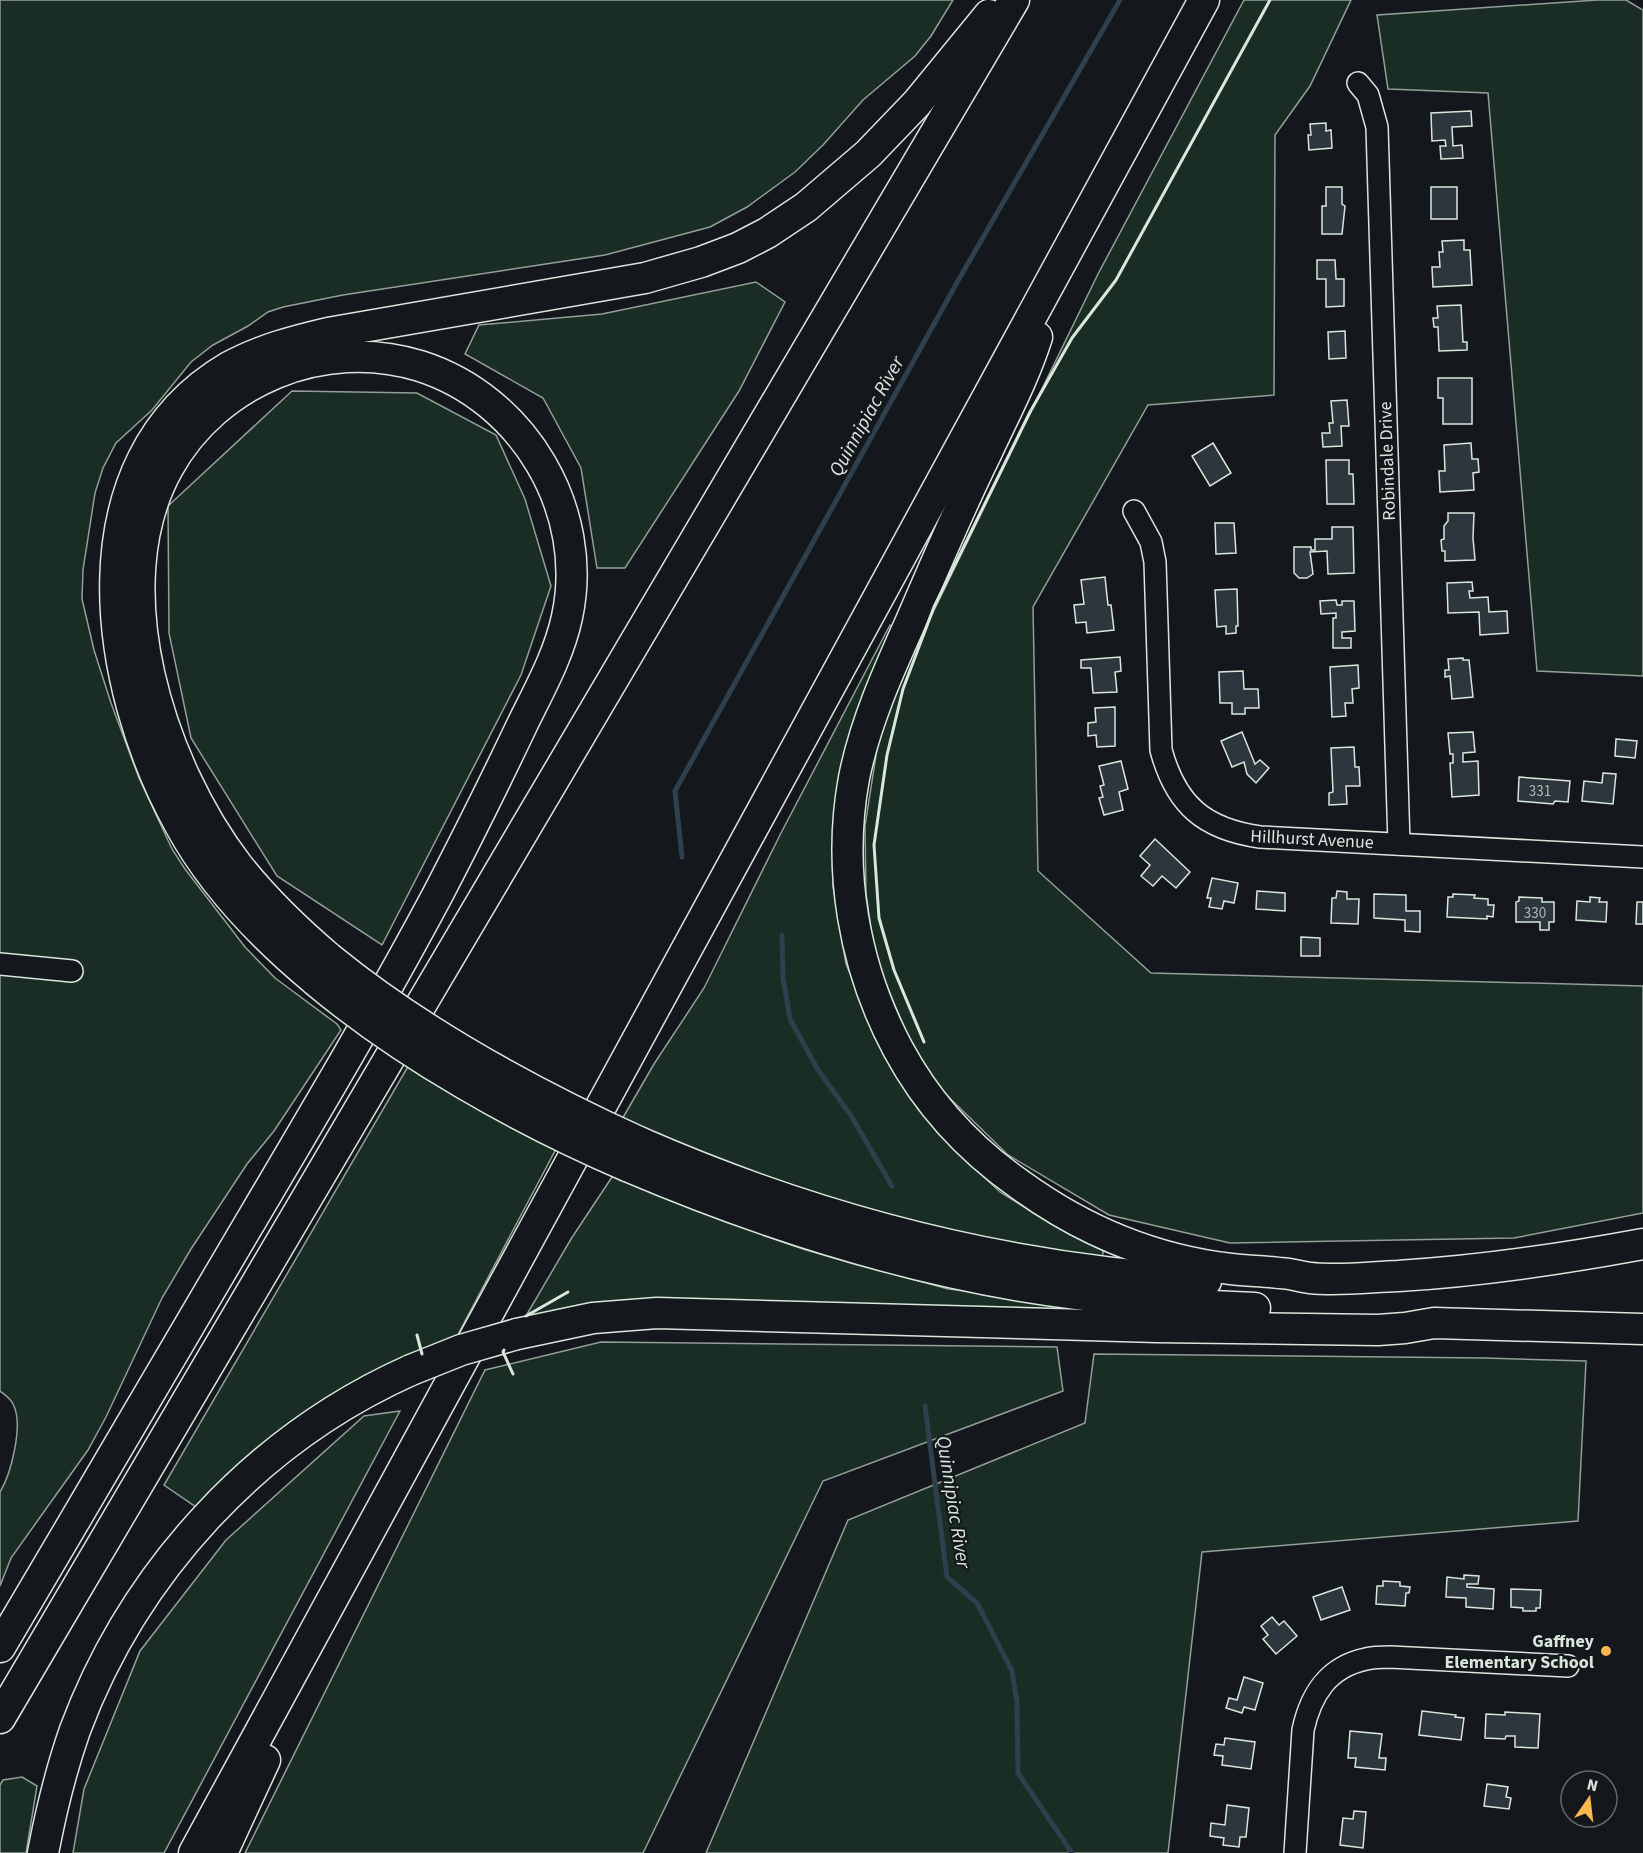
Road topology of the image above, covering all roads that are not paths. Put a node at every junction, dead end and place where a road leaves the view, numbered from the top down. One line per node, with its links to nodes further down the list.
1 (1004, 0): 10 (highway)
2 (1014, 0): 20 (highway)
3 (1204, 0): 5 (highway)
4 (1358, 83): 7 (street, Robindale Drive)
5 (1047, 288): 14 (highway); 18 (highway)
6 (1134, 512): 7 (street, Hillhurst Avenue)
7 (1399, 844): 8 (street, Hillhurst Avenue)
8 (1643, 857)
9 (0, 964): 11 (street)
10 (323, 970): 12 (highway, bridge); 17 (highway)
11 (72, 971)
12 (634, 1155): 14 (highway); 15 (highway)
13 (1643, 1244): 14 (highway)
14 (1311, 1278)
15 (1434, 1323): 16 (highway); 21 (highway, bridge)
16 (1643, 1329)
17 (0, 1647)
18 (297, 1664): 22 (highway); 23 (highway)
19 (1568, 1666): 24 (street)
20 (0, 1718)
21 (43, 1853)
22 (194, 1853)
23 (222, 1853)
24 (1295, 1853)

